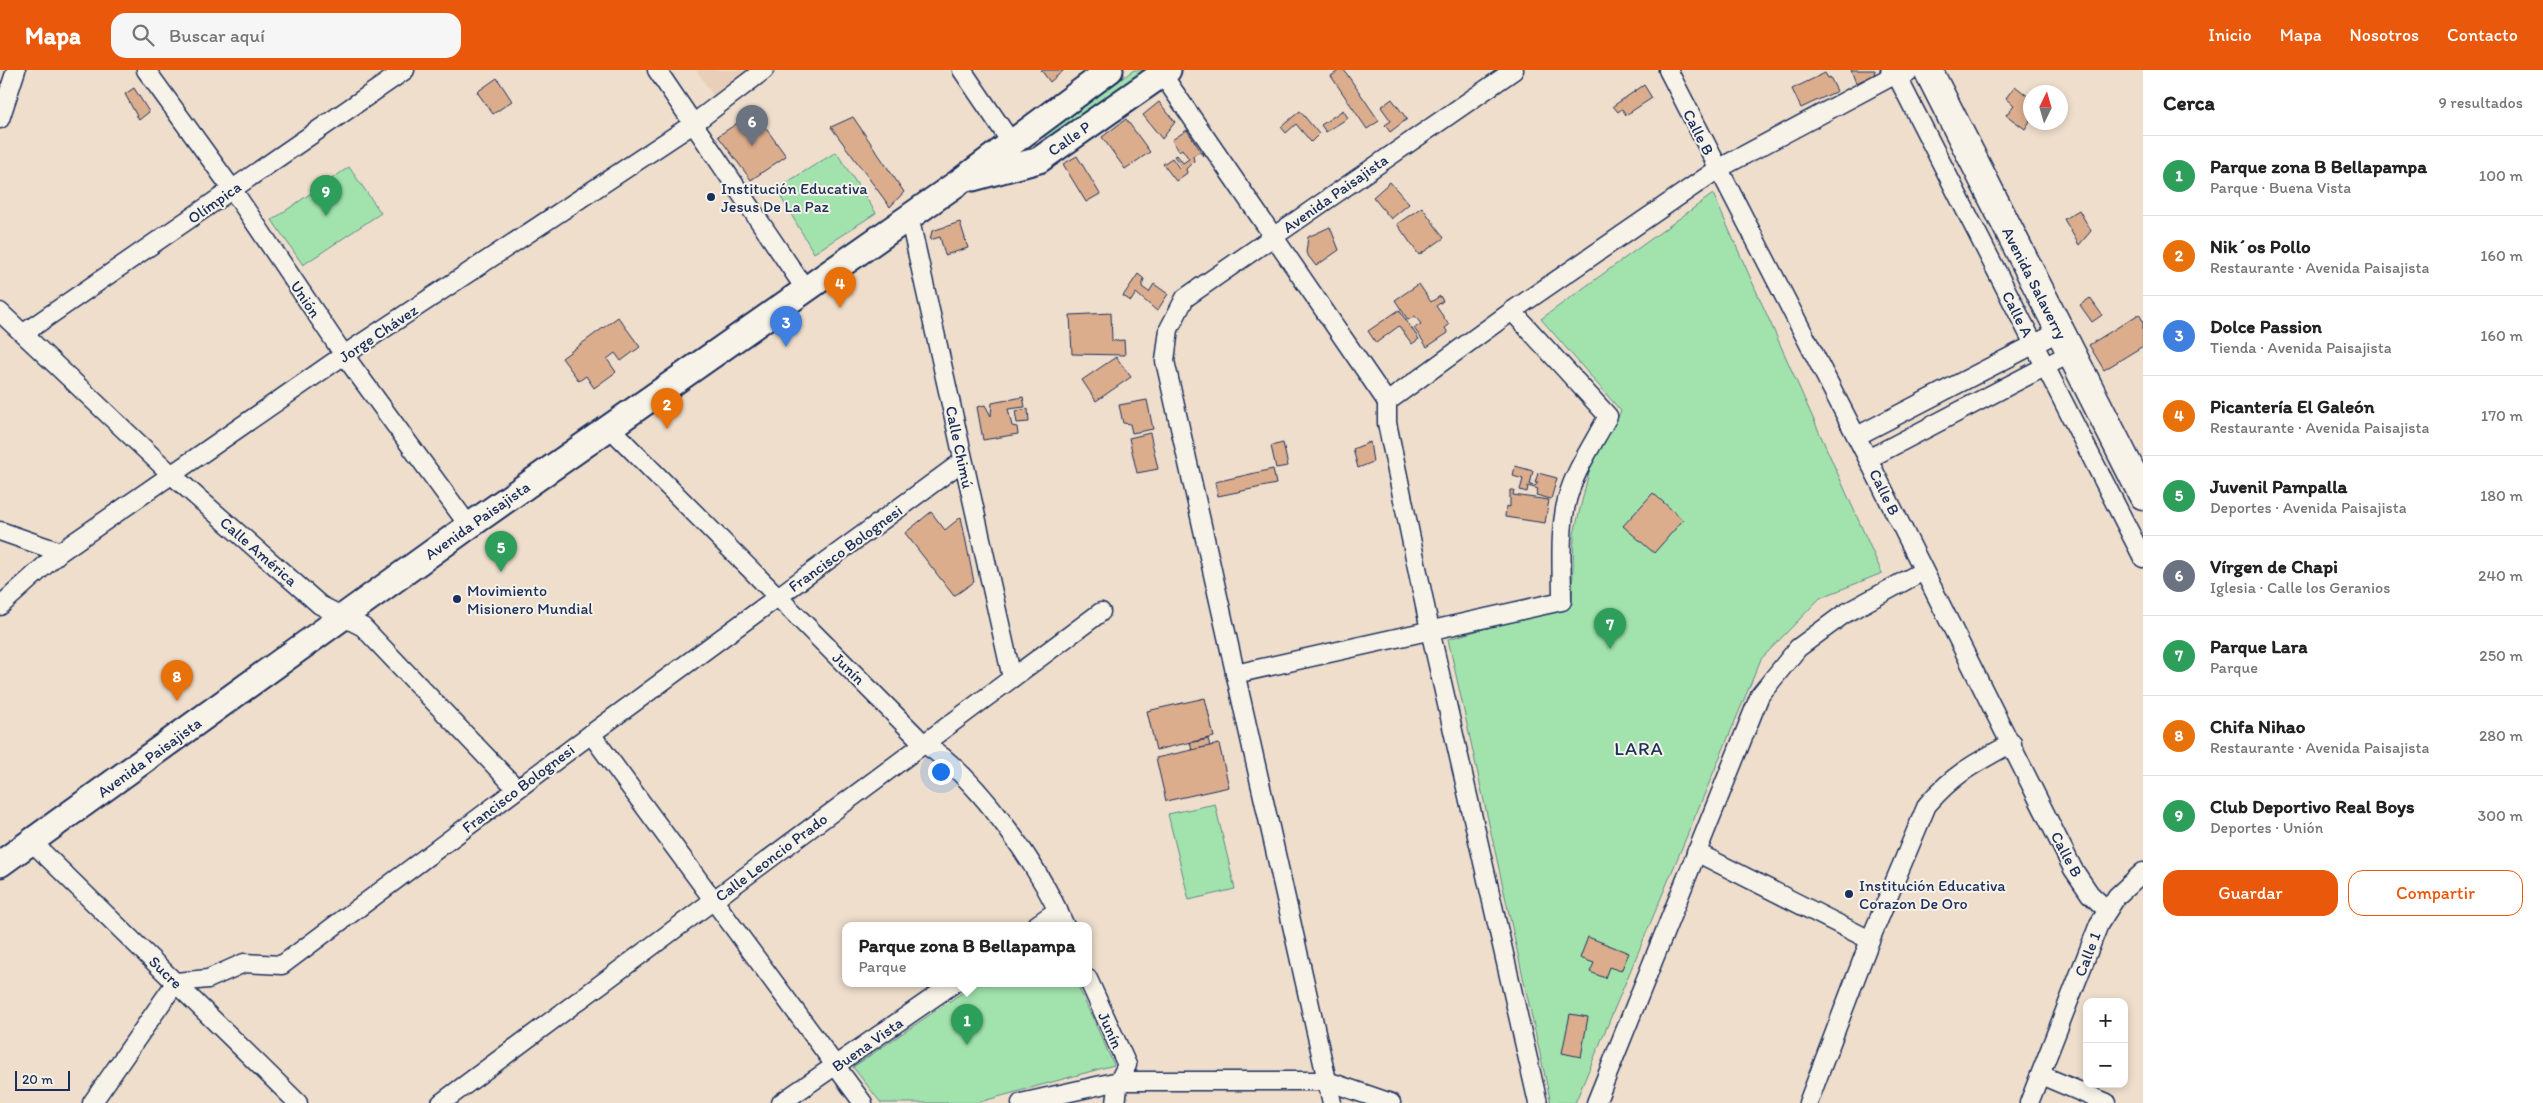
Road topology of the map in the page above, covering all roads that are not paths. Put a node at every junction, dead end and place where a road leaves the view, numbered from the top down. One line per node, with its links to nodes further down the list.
1 (16, 70): 13 (street)
2 (146, 70): 18 (street, Unión)
3 (405, 70): 18 (street, Olímpica)
4 (657, 70): 14 (street)
5 (764, 70): 14 (street, Jorge Chávez)
6 (962, 70): 15 (street)
7 (1110, 70): 15 (main road, Avenida Paisajista)
8 (1514, 70): 20 (street, Avenida Paisajista)
9 (1668, 70): 16 (street, Calle B)
10 (1928, 70): 25 (main road, Avenida Salaverry)
11 (1165, 72): 17 (main road, Calle P); 20 (street)
12 (1899, 72): 16 (street); 26 (street, Calle A)
13 (0, 119)
14 (693, 124): 21 (street); 27 (street, Jorge Chávez)
15 (1011, 142): 17 (main road, Avenida Paisajista)
16 (1718, 168): 22 (street); 31 (street, Calle B)
17 (959, 182): 19 (main road, Avenida Paisajista)
18 (232, 189): 24 (street, Olímpica); 27 (street, Unión)
19 (909, 216): 21 (main road, Avenida Paisajista); 33 (street, Calle Chimú)
20 (1273, 236): 29 (street); 46 (street, Avenida Paisajista)
21 (806, 290): 30 (main road, Avenida Paisajista)
22 (1512, 311): 29 (street); 45 (street)
23 (0, 312): 24 (street, Calle América)
24 (24, 333): 34 (street, Calle América)
25 (2065, 342): 26 (street); 28 (street); 35 (main road, Avenida Salaverry)
26 (2034, 345): 28 (street, Calle A); 31 (street)
27 (344, 355): 34 (street, Jorge Chávez); 36 (street, Unión)
28 (2045, 366): 32 (street); 39 (street, Calle A)
29 (1388, 402): 45 (street)
30 (610, 426): 36 (main road, Avenida Paisajista); 41 (street, Junín)
31 (1856, 436): 32 (street, Calle B)
32 (1868, 459): 40 (street, Calle B)
33 (963, 462): 41 (street, Francisco Bolognesi); 47 (street, Calle Chimú)
34 (172, 475): 38 (street, Jorge Chávez); 44 (street, Calle América)
35 (2143, 495)
36 (469, 526): 44 (main road, Avenida Paisajista)
37 (0, 531): 38 (street)
38 (60, 552): 42 (street, Jorge Chávez)
39 (2143, 558)
40 (1923, 571): 49 (street, Calle B); 53 (street)
41 (778, 597): 48 (street, Francisco Bolognesi); 50 (street, Junín)
42 (0, 606)
43 (1101, 612): 47 (street, Calle Leoncio Prado)
44 (342, 616): 51 (street, Calle América); 52 (main road, Avenida Paisajista)
45 (1430, 630): 46 (street); 77 (street)
46 (1235, 674): 67 (street, Avenida Paisajista)
47 (1012, 678): 50 (street, Calle Leoncio Prado)
48 (591, 734): 51 (street, Francisco Bolognesi); 56 (street)
49 (2012, 743): 57 (street, Calle B); 60 (street)
50 (923, 744): 56 (street, Calle Leoncio Prado); 58 (street, Junín)
51 (517, 789): 61 (street, Francisco Bolognesi)
52 (32, 842): 54 (main road, Avenida Paisajista); 61 (street, Sucre)
53 (1696, 852): 60 (street); 78 (street)
54 (0, 864)
55 (2143, 872): 57 (street, Calle 1)
56 (713, 900): 64 (street); 70 (street, Calle Leoncio Prado)
57 (2106, 910): 65 (street, Calle 1)
58 (1061, 918): 59 (street)
59 (1048, 922)
60 (1870, 940): 79 (street)
61 (176, 982): 68 (street); 69 (street, Sucre)
62 (949, 987): 64 (street, Buena Vista)
63 (1092, 987): 66 (street, Junín)
64 (837, 1066): 71 (street, Buena Vista); 72 (street)
65 (2041, 1075): 80 (street, Calle 1); 81 (street)
66 (1119, 1081): 67 (street); 73 (street); 74 (street)
67 (1328, 1082): 75 (street, Avenida Paisajista); 76 (street)
68 (92, 1103)
69 (298, 1103)
70 (441, 1103)
71 (780, 1103)
72 (863, 1103)
73 (1021, 1103)
74 (1116, 1103)
75 (1332, 1103)
76 (1390, 1103)
77 (1538, 1103)
78 (1596, 1103)
79 (1808, 1103)
80 (2029, 1103)
81 (2107, 1103)

